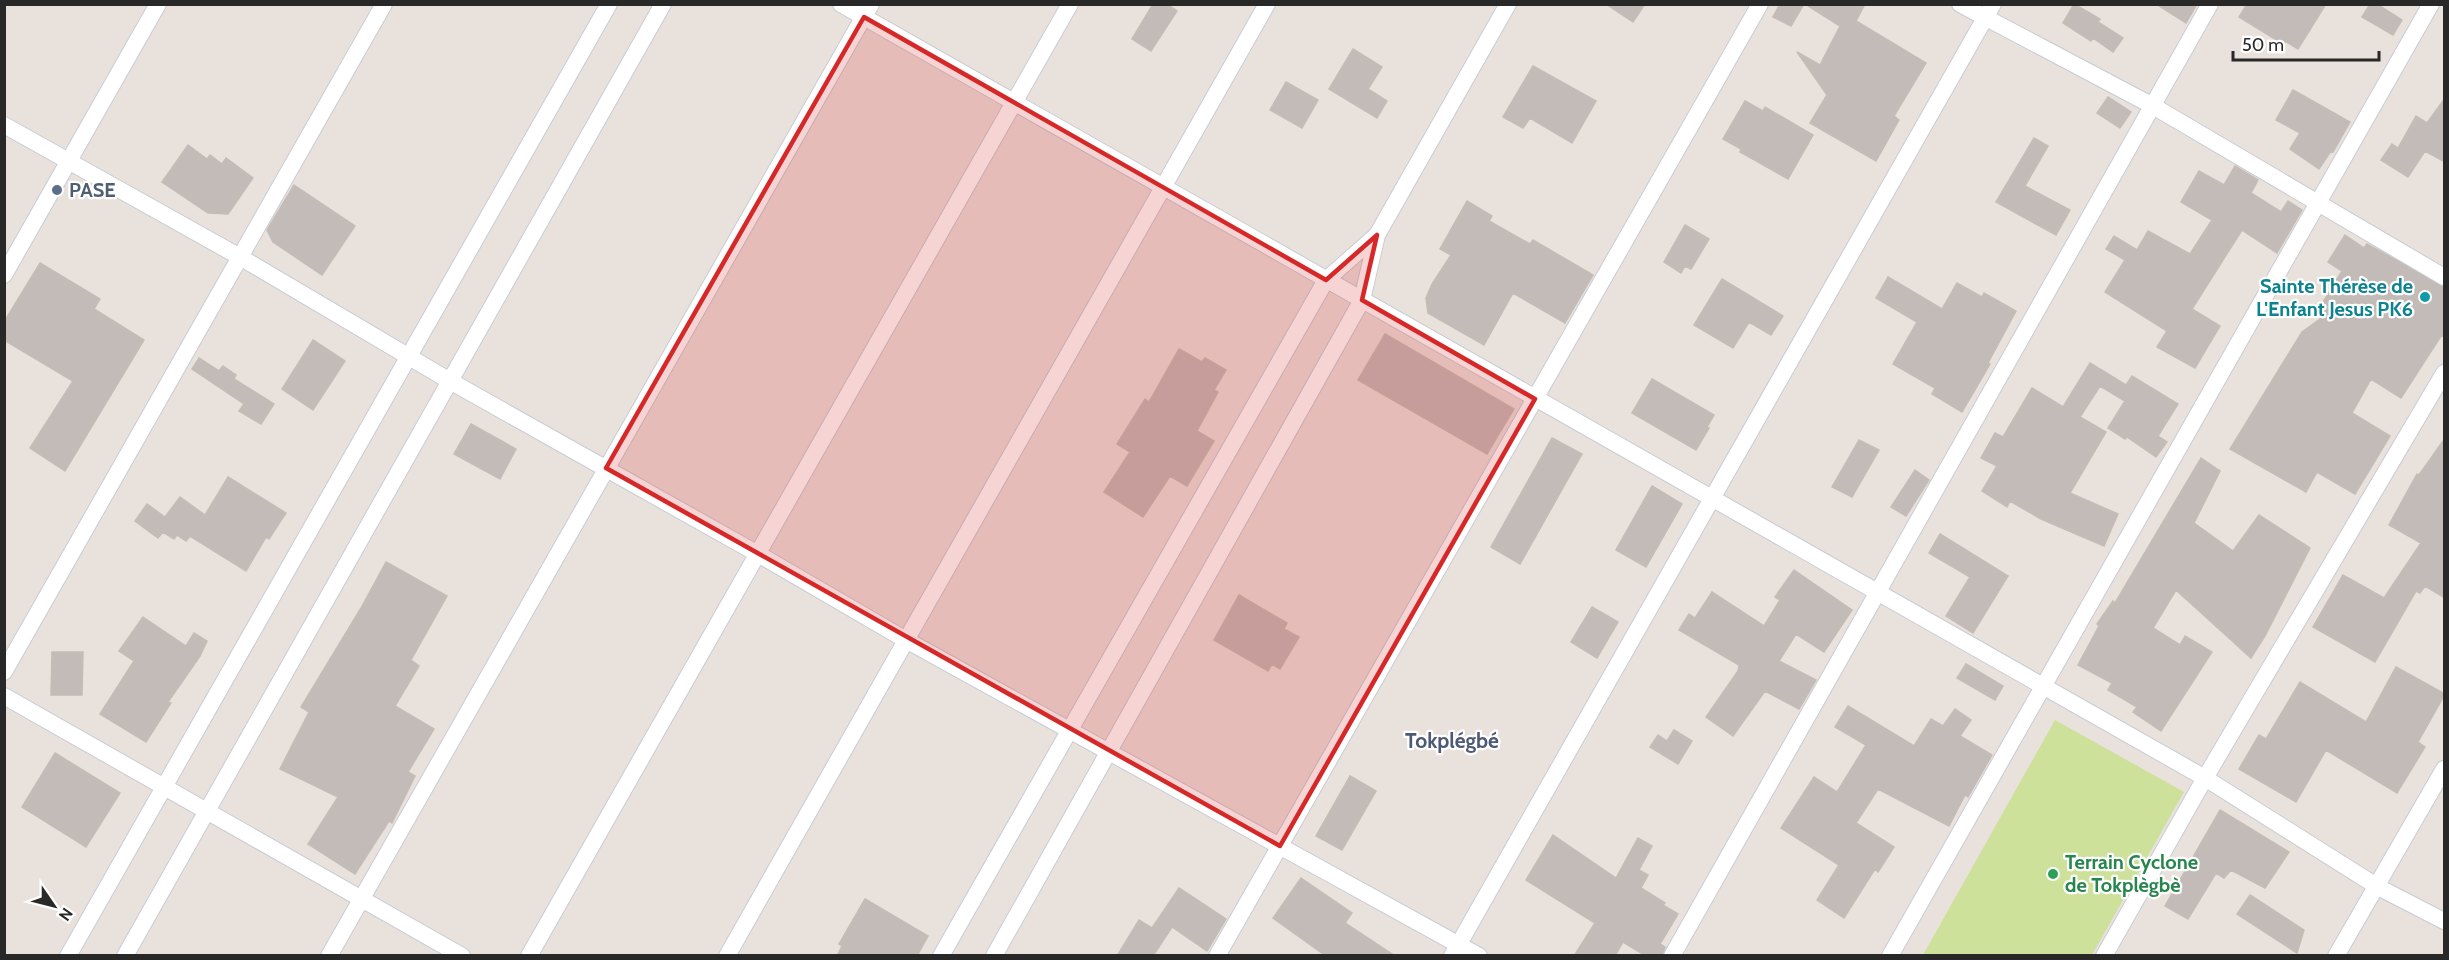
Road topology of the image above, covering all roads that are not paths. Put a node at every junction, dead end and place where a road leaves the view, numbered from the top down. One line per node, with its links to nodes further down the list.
1 (158, 4): 18 (street)
2 (384, 4): 22 (street)
3 (609, 4): 27 (street)
4 (663, 4): 29 (street)
5 (841, 4): 13 (street)
6 (1070, 4): 15 (street)
7 (1267, 4): 19 (street)
8 (1508, 4): 21 (street)
9 (1760, 4): 30 (street)
10 (1960, 4): 14 (street)
11 (2210, 4): 16 (street)
12 (2431, 4): 20 (street)
13 (867, 11): 15 (street); 31 (street)
14 (1989, 11): 16 (street); 32 (street)
15 (1014, 102): 19 (street); 33 (street)
16 (2153, 106): 20 (street); 34 (street)
17 (4, 125): 18 (street)
18 (70, 160): 22 (street); 23 (street)
19 (1163, 187): 25 (street); 35 (street)
20 (2318, 202): 24 (street); 37 (street)
21 (1377, 235): 25 (street); 26 (street)
22 (240, 257): 27 (street); 36 (street)
23 (4, 275)
24 (2445, 277)
25 (1326, 280): 26 (street); 39 (street)
26 (1362, 300): 30 (street); 40 (street)
27 (410, 357): 29 (street); 43 (street)
28 (2445, 373): 42 (street)
29 (450, 381): 31 (street); 44 (street)
30 (1535, 399): 32 (street); 45 (street)
31 (606, 468): 33 (street); 47 (street)
32 (1711, 498): 34 (street); 49 (street)
33 (758, 554): 35 (street); 54 (street)
34 (1877, 592): 37 (street); 60 (street)
35 (906, 640): 39 (street); 55 (street)
36 (4, 672)
37 (2042, 686): 42 (street); 61 (street)
38 (4, 696): 43 (street)
39 (1069, 731): 40 (street); 56 (street)
40 (1108, 751): 45 (street); 57 (street)
41 (2445, 769): 46 (street)
42 (2205, 778): 46 (street); 62 (street)
43 (164, 787): 44 (street); 50 (street)
44 (207, 811): 47 (street); 51 (street)
45 (1280, 846): 49 (street); 58 (street)
46 (2378, 887): 48 (street); 63 (street)
47 (361, 898): 52 (street); 53 (street)
48 (2445, 921)
49 (1455, 950): 59 (street)
50 (68, 956)
51 (125, 956)
52 (328, 956)
53 (462, 956)
54 (529, 956)
55 (728, 956)
56 (941, 956)
57 (994, 956)
58 (1217, 956)
59 (1479, 956)
60 (1672, 956)
61 (1890, 956)
62 (2104, 956)
63 (2336, 956)

